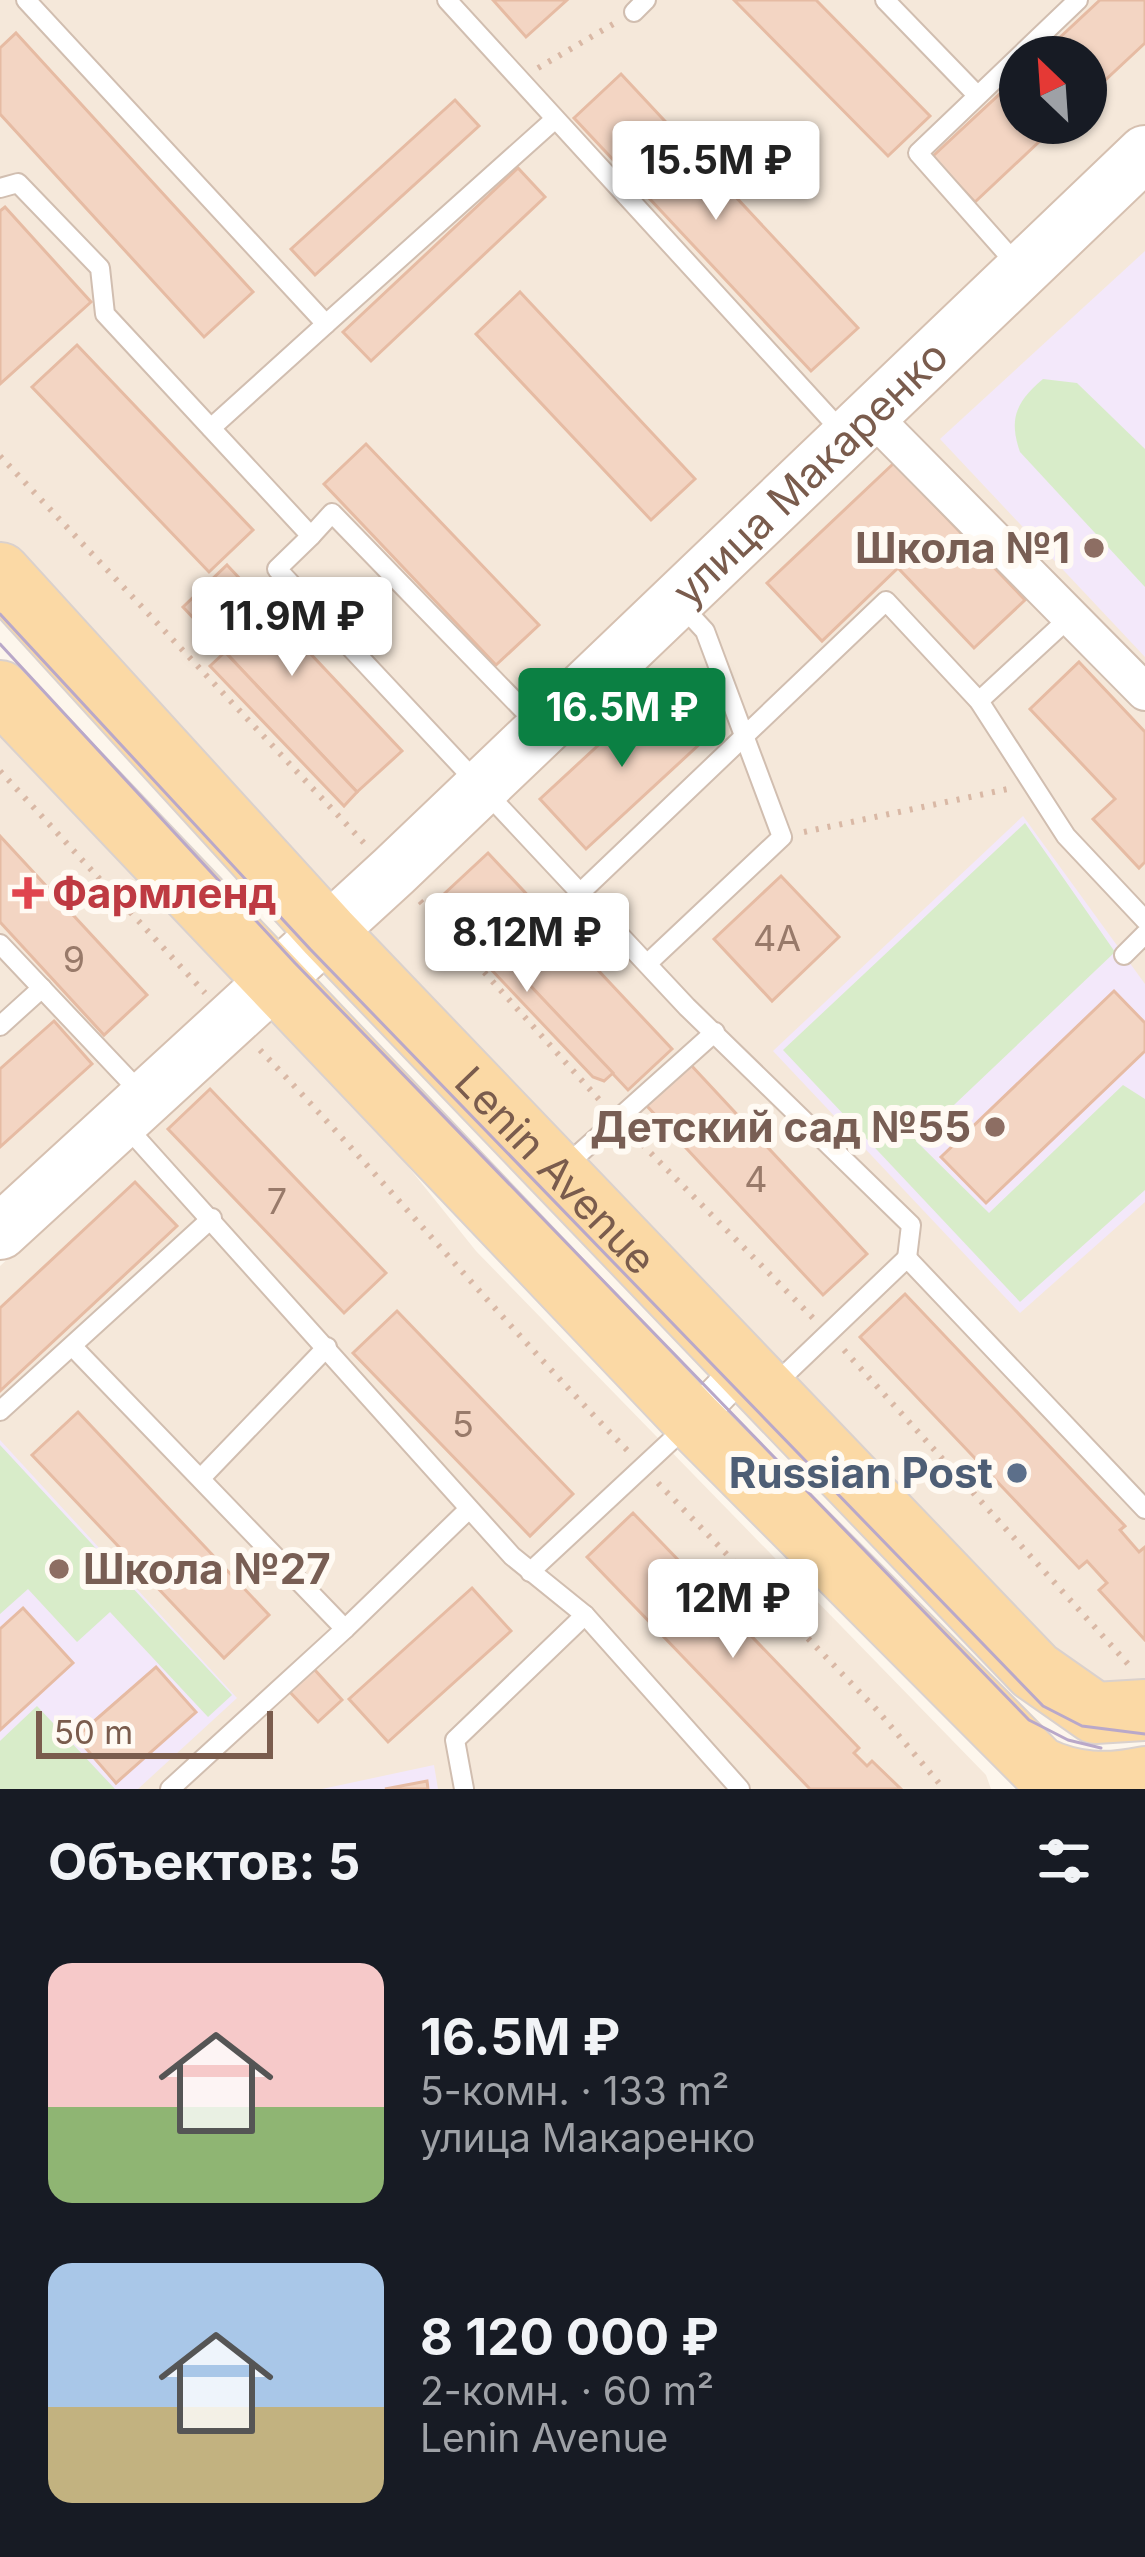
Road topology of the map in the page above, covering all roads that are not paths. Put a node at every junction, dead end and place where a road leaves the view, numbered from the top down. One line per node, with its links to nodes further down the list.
1 (26, 0): 10 (lane)
2 (447, 0): 6 (lane)
3 (885, 0): 5 (lane)
4 (1078, 0): 5 (lane)
5 (975, 93): 9 (lane)
6 (554, 120): 10 (lane); 11 (lane)
7 (1145, 153): 9 (street, улица Макаренко)
8 (0, 188): 12 (lane)
9 (1022, 271): 11 (street, улица Макаренко)
10 (326, 324): 12 (lane)
11 (859, 426): 15 (street, улица Макаренко); 16 (street)
12 (211, 428): 13 (lane)
13 (311, 536): 20 (lane); 22 (lane)
14 (0, 573): 25 (main road, Lenin Avenue)
15 (676, 600): 20 (street, улица Макаренко); 21 (lane)
16 (1070, 618): 18 (street); 19 (lane)
17 (0, 691): 31 (main road, Lenin Avenue)
18 (1145, 692)
19 (979, 701): 21 (lane); 24 (lane)
20 (541, 728): 22 (street, улица Макаренко)
21 (747, 734): 23 (lane); 29 (lane)
22 (482, 785): 23 (lane); 25 (street, улица Макаренко)
23 (581, 892): 29 (lane)
24 (1145, 920)
25 (328, 933): 31 (street, улица Макаренко); 35 (main road, Lenin Avenue)
26 (1145, 934): 28 (lane)
27 (0, 944): 30 (lane)
28 (1124, 955)
29 (648, 962): 33 (lane)
30 (42, 988): 32 (lane); 34 (lane)
31 (252, 1001): 34 (street, улица Макаренко); 37 (main road, Lenin Avenue)
32 (0, 1026)
33 (715, 1033): 35 (lane); 39 (lane)
34 (134, 1109): 36 (lane); 38 (street, улица Макаренко)
35 (557, 1172): 37 (street); 42 (main road, Lenin Avenue)
36 (212, 1218): 40 (lane); 41 (lane)
37 (508, 1226): 44 (main road, Lenin Avenue)
38 (0, 1232)
39 (907, 1258): 42 (lane); 47 (lane)
40 (73, 1347): 43 (lane); 45 (lane)
41 (327, 1347): 45 (lane); 46 (lane)
42 (756, 1379): 44 (street); 51 (main road, Lenin Avenue)
43 (0, 1411)
44 (706, 1432): 48 (lane); 53 (main road, Lenin Avenue)
45 (201, 1478): 50 (lane)
46 (469, 1509): 48 (lane); 50 (lane)
47 (1145, 1509)
48 (530, 1572): 49 (lane)
49 (585, 1615): 55 (lane); 56 (lane)
50 (345, 1629): 54 (lane)
51 (1126, 1700): 53 (street)
52 (1145, 1777): 53 (main road)
53 (1063, 1785)
54 (170, 1789)
55 (464, 1789)
56 (740, 1789)

